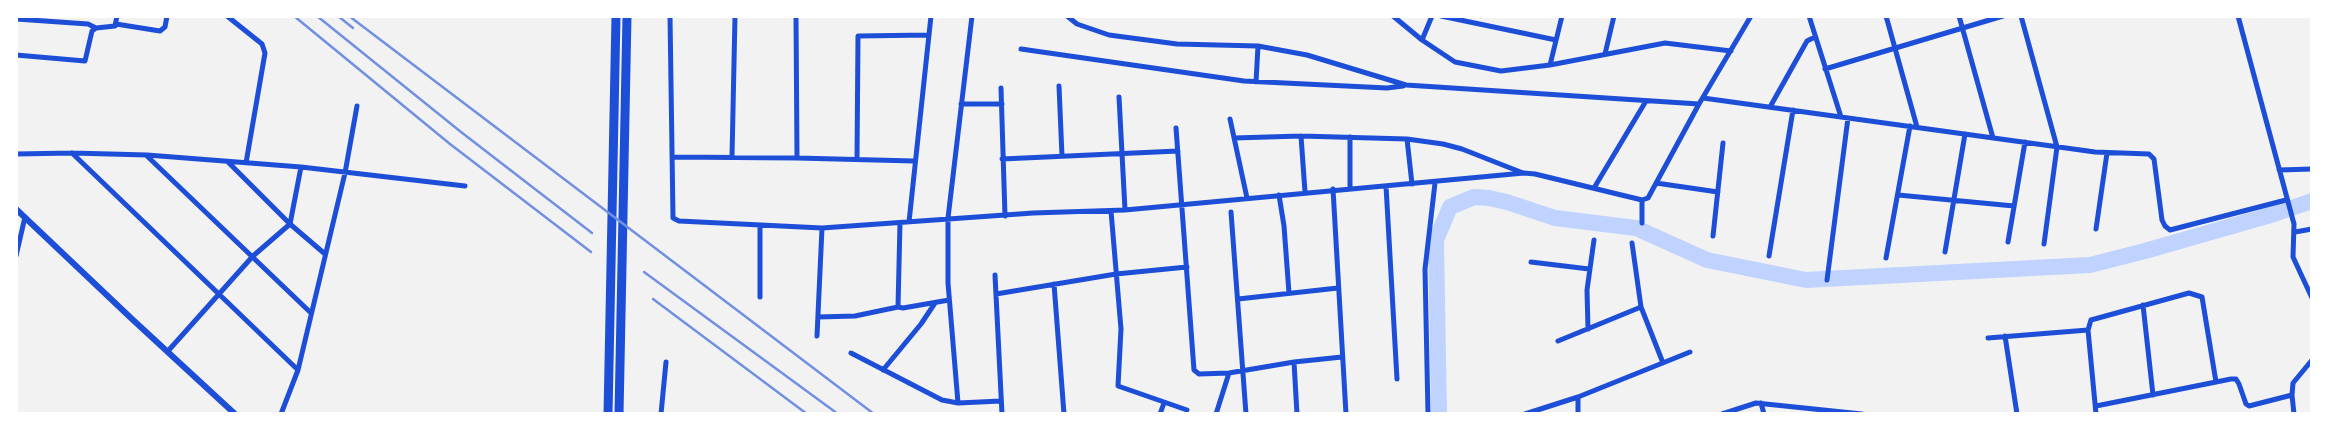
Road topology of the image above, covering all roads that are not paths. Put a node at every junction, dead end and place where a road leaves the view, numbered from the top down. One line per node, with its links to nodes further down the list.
1 (117, 16): 25 (street)
2 (167, 16): 25 (street)
3 (227, 16): 82 (street)
4 (616, 16): 185 (highway)
5 (627, 16): 186 (highway)
6 (670, 16): 76 (street)
7 (735, 16): 74 (street)
8 (796, 16): 77 (street)
9 (931, 16): 28 (street)
10 (972, 16): 47 (street)
11 (1067, 16): 32 (street)
12 (1393, 16): 30 (street)
13 (1432, 16): 30 (street)
14 (1441, 16): 31 (street)
15 (1562, 16): 31 (street)
16 (1614, 16): 36 (street)
17 (1751, 16): 35 (street)
18 (1809, 16): 29 (street)
19 (1886, 16): 33 (street)
20 (1959, 16): 27 (street)
21 (2003, 16): 27 (street)
22 (2022, 16): 67 (street)
23 (2238, 16): 85 (street)
24 (16, 19): 26 (street)
25 (116, 24): 26 (street)
26 (96, 28): 37 (street)
27 (1963, 28): 33 (street); 63 (street)
28 (928, 35): 78 (street); 80 (street)
29 (1815, 37): 39 (street); 51 (street)
30 (1422, 40): 38 (street)
31 (1556, 40): 38 (street)
32 (1258, 46): 40 (street); 41 (street)
33 (1895, 48): 39 (street); 57 (street)
34 (1022, 49): 40 (street)
35 (1731, 51): 36 (street); 45 (street)
36 (1605, 54): 38 (street)
37 (16, 55)
38 (1550, 65)
39 (1825, 69): 53 (street)
40 (1256, 82): 41 (street)
41 (1406, 85): 46 (street)
42 (1059, 86): 75 (street)
43 (1001, 88): 48 (street)
44 (1119, 97): 70 (street)
45 (1703, 98): 49 (street); 51 (street)
46 (1646, 101): 49 (street); 94 (street)
47 (961, 104): 48 (street); 112 (street)
48 (1002, 104): 79 (street)
49 (1699, 104): 88 (street)
50 (357, 106): 86 (street)
51 (1770, 107): 52 (street)
52 (1793, 110): 53 (street); 131 (street)
53 (1841, 117): 54 (street)
54 (1848, 118): 56 (street); 138 (street)
55 (1230, 119): 62 (street)
56 (1910, 126): 57 (street); 99 (street)
57 (1917, 127): 59 (street)
58 (1176, 128): 68 (street)
59 (1964, 134): 63 (street); 102 (street)
60 (1301, 136): 61 (street); 62 (street); 96 (street)
61 (1350, 137): 64 (street); 93 (street)
62 (1234, 138): 100 (street)
63 (1993, 138): 65 (street)
64 (1408, 139): 87 (street); 90 (street)
65 (2025, 142): 67 (street); 105 (street)
66 (1724, 143): 97 (street)
67 (2057, 147): 71 (street); 126 (street)
68 (1178, 151): 70 (street); 104 (street)
69 (72, 153): 72 (street); 73 (street); 141 (street)
70 (1120, 153): 75 (street); 107 (street)
71 (2107, 153): 103 (street); 119 (street)
72 (16, 154)
73 (147, 155): 81 (street); 130 (street)
74 (732, 156): 76 (street); 77 (street)
75 (1062, 156): 79 (street)
76 (672, 157): 117 (street)
77 (797, 158): 78 (street)
78 (857, 159): 80 (street)
79 (1002, 159): 110 (street)
80 (914, 161): 113 (street)
81 (228, 162): 82 (street); 116 (street)
82 (246, 163): 83 (street)
83 (301, 167): 86 (street); 116 (street)
84 (2312, 169): 85 (street)
85 (2279, 170): 103 (street)
86 (345, 173): 91 (street); 128 (street)
87 (1524, 173): 89 (street); 94 (street)
88 (1656, 182): 97 (street); 101 (street)
89 (1435, 183): 90 (street); 195 (street)
90 (1412, 184): 92 (street)
91 (465, 186)
92 (1386, 186): 93 (street); 172 (street)
93 (1350, 188): 95 (street)
94 (1594, 188): 101 (street)
95 (1333, 190): 96 (street); 140 (street)
96 (1305, 192): 98 (street)
97 (1718, 192): 122 (street)
98 (1279, 195): 100 (street); 143 (street)
99 (1898, 195): 102 (street); 132 (street)
100 (1247, 198): 104 (street)
101 (1642, 200): 115 (street)
102 (1953, 200): 105 (street); 127 (street)
103 (2287, 202): 121 (street)
104 (1183, 204): 107 (street); 134 (street)
105 (2014, 206): 124 (street)
106 (16, 209): 111 (street)
107 (1125, 210): 108 (street)
108 (1111, 211): 110 (street); 136 (street)
109 (1231, 212): 146 (street)
110 (1005, 216): 112 (street)
111 (25, 218): 129 (street); 160 (street)
112 (948, 218): 113 (street); 147 (street)
113 (909, 222): 114 (street)
114 (900, 223): 118 (street); 150 (street)
115 (1642, 223)
116 (290, 224): 128 (street); 130 (street)
117 (760, 225): 118 (street); 144 (street)
118 (822, 228): 153 (street)
119 (2096, 229)
120 (2312, 229): 121 (street)
121 (2295, 232): 145 (street)
122 (1713, 236)
123 (1594, 240): 135 (street)
124 (2008, 242)
125 (1632, 243): 151 (street)
126 (2044, 244)
127 (1945, 252)
128 (325, 254): 152 (street)
129 (16, 256)
130 (253, 256): 141 (street); 152 (street)
131 (1769, 256)
132 (1886, 258)
133 (1531, 262): 135 (street)
134 (1187, 267): 136 (street); 171 (street)
135 (1589, 269): 154 (street)
136 (1116, 274): 139 (street); 179 (street)
137 (994, 275): 142 (street)
138 (1827, 280)
139 (1054, 284): 142 (street); 189 (street)
140 (1338, 288): 143 (street); 163 (street)
141 (218, 294): 160 (street); 168 (street)
142 (996, 294): 177 (street)
143 (1289, 294): 146 (street)
144 (760, 297)
145 (2312, 298)
146 (1238, 299): 170 (street)
147 (949, 300): 148 (street); 178 (street)
148 (935, 302): 150 (street); 169 (street)
149 (2142, 305): 155 (street); 173 (street); 174 (street)
150 (898, 307): 153 (street)
151 (1642, 307): 154 (street); 167 (street)
152 (311, 313): 168 (street)
153 (818, 317): 156 (street)
154 (1588, 329): 159 (street)
155 (2088, 330): 157 (street); 181 (street)
156 (817, 336)
157 (2005, 336): 158 (street); 201 (street)
158 (1988, 338)
159 (1558, 341)
160 (168, 351): 183 (street)
161 (1690, 352): 167 (street)
162 (851, 353): 169 (street)
163 (1342, 357): 166 (street); 194 (street)
164 (2312, 360): 175 (street)
165 (666, 362): 187 (street)
166 (1294, 362): 170 (street); 193 (street)
167 (1663, 363): 176 (street)
168 (298, 370): 184 (street)
169 (884, 370): 178 (street)
170 (1243, 370): 171 (street); 192 (street)
171 (1229, 373): 191 (street)
172 (1397, 379)
173 (2216, 382): 174 (street); 175 (street)
174 (2153, 394): 181 (street)
175 (2292, 395): 203 (street)
176 (1578, 396): 196 (street); 197 (street)
177 (1001, 401): 178 (street); 188 (street)
178 (958, 403)
179 (1164, 403): 182 (street); 190 (street)
180 (1761, 403): 198 (street); 199 (street); 200 (street)
181 (2096, 406): 202 (street)
182 (1187, 410)
183 (235, 414)
184 (281, 414)
185 (608, 414)
186 (619, 414)
187 (661, 414)
188 (1002, 414)
189 (1064, 414)
190 (1160, 414)
191 (1216, 414)
192 (1246, 414)
193 (1297, 414)
194 (1346, 414)
195 (1428, 414)
196 (1525, 414)
197 (1578, 414)
198 (1722, 414)
199 (1764, 414)
200 (1862, 414)
201 (2017, 414)
202 (2096, 414)
203 (2294, 414)

